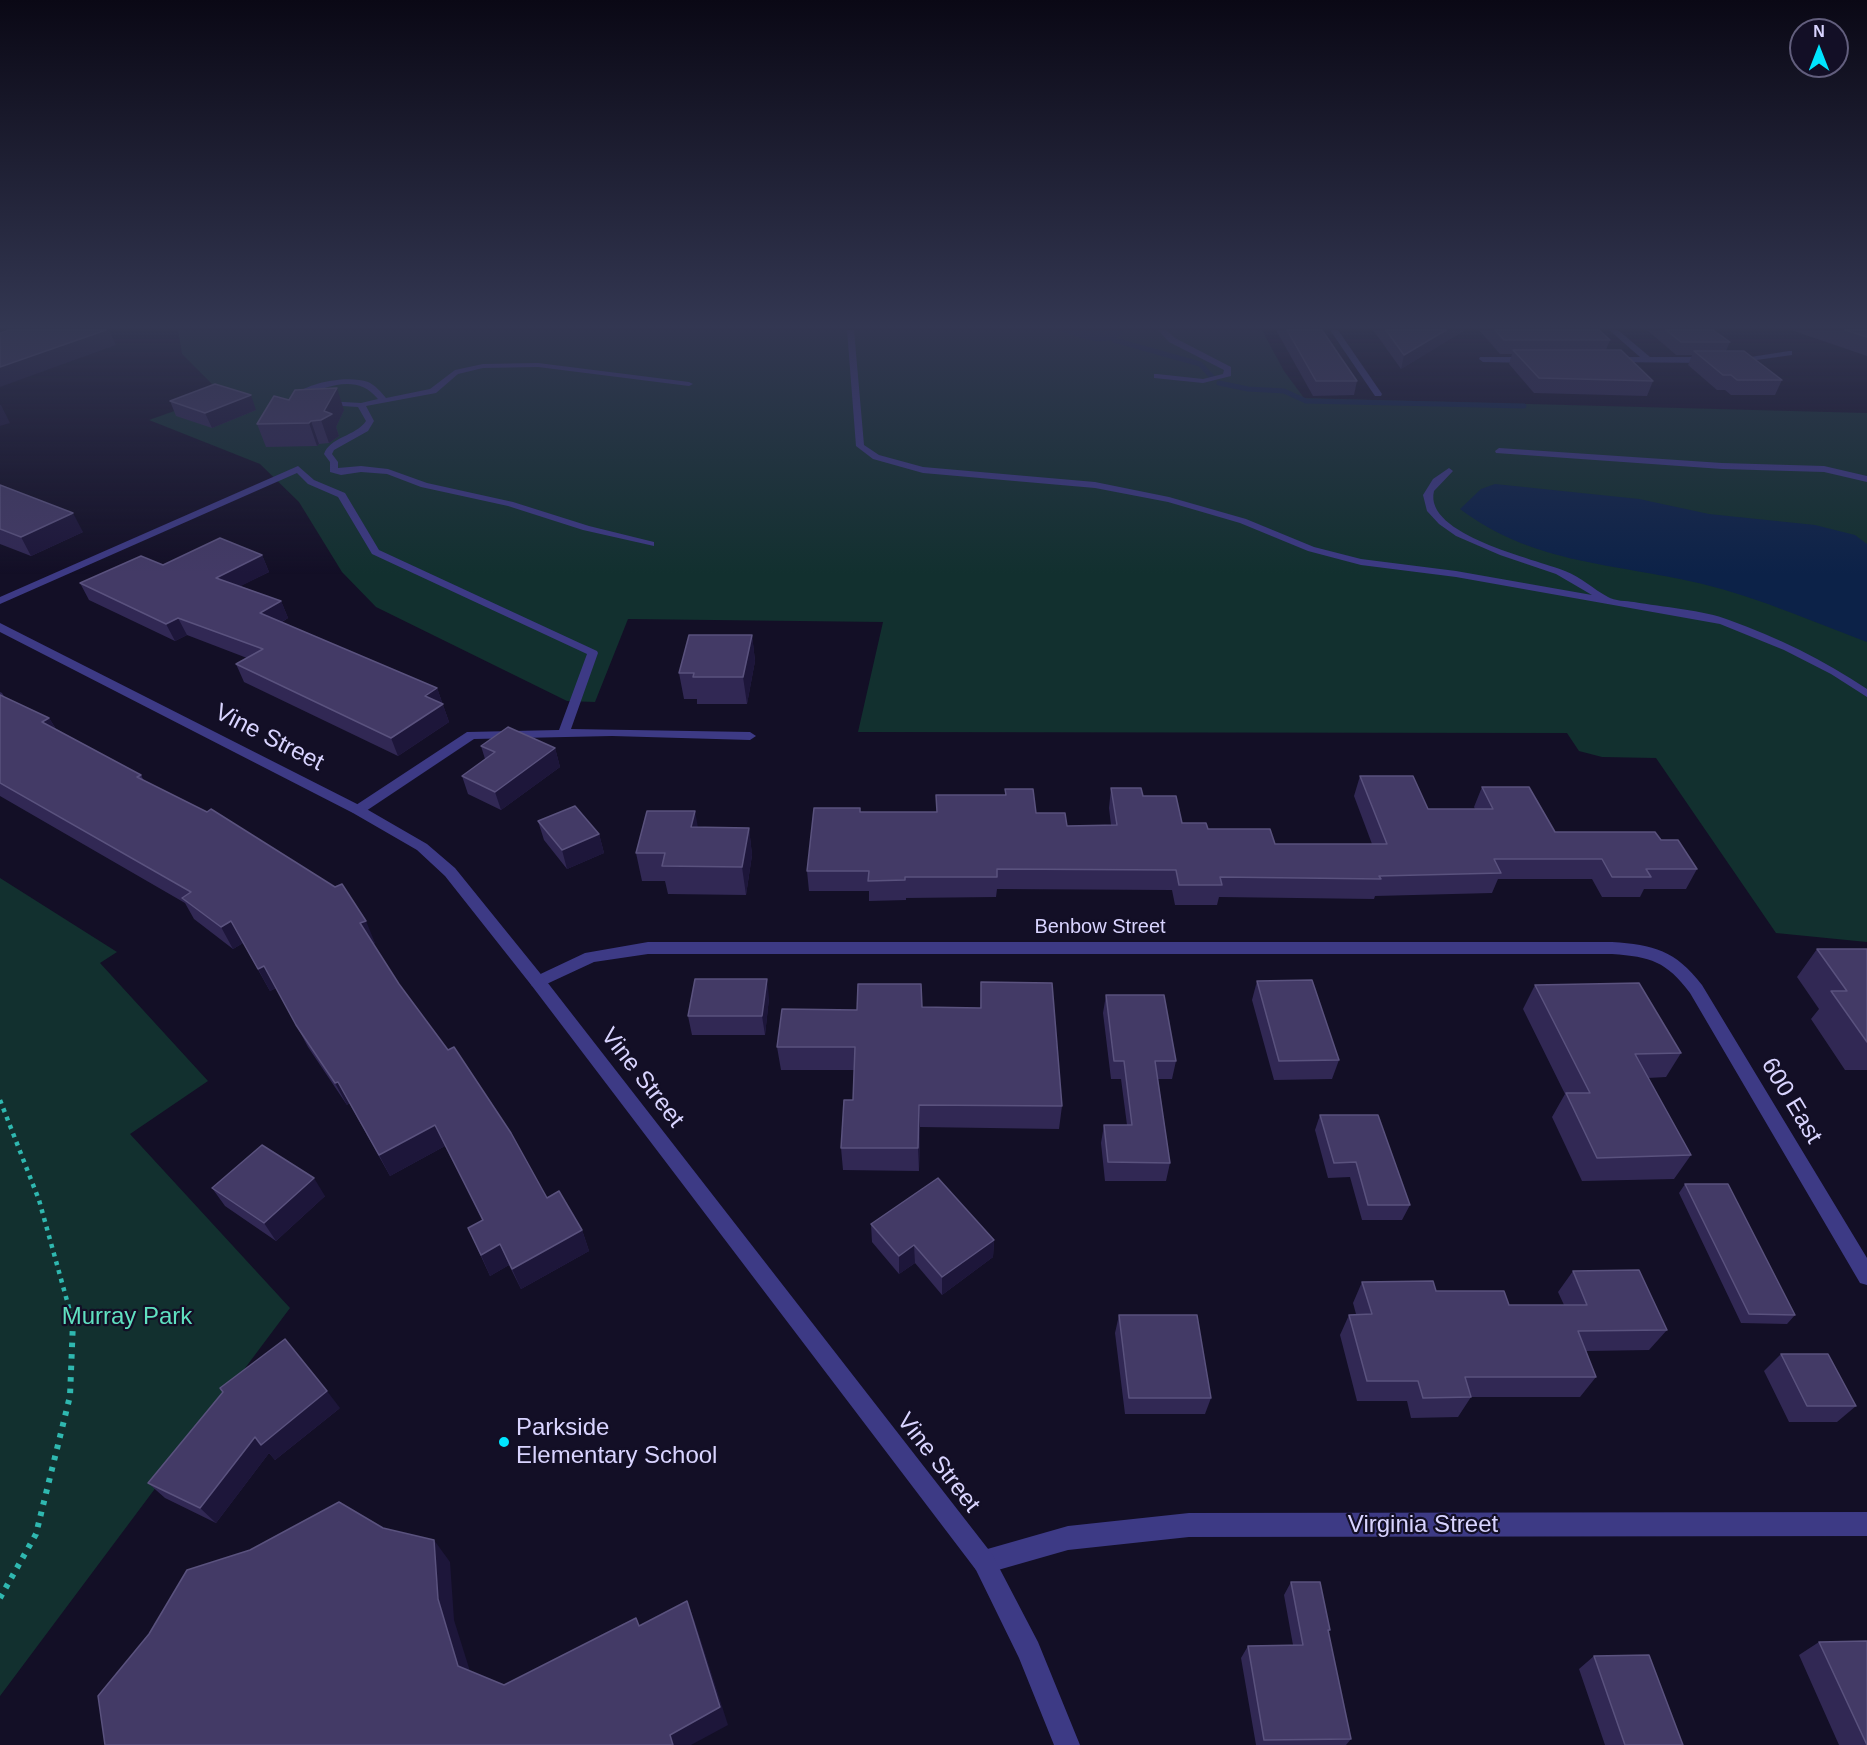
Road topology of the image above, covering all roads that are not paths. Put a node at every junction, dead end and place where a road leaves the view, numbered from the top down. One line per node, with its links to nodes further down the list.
1 (365, 411): 6 (lane)
2 (857, 411): 8 (lane)
3 (1499, 451): 5 (lane)
4 (1449, 471): 8 (lane)
5 (1867, 479)
6 (651, 544)
7 (0, 601): 11 (lane)
8 (1608, 601): 10 (lane)
9 (0, 627): 13 (street, Vine Street)
10 (1867, 694)
11 (564, 733): 12 (lane); 13 (lane)
12 (750, 736)
13 (358, 810): 15 (street, Vine Street)
14 (1666, 957): 15 (street, Benbow Street); 16 (street, 600 East)
15 (538, 982): 18 (street, Vine Street)
16 (1867, 1276)
17 (1867, 1524): 18 (street, Virginia Street)
18 (984, 1562): 19 (street, Vine Street)
19 (1067, 1745)

